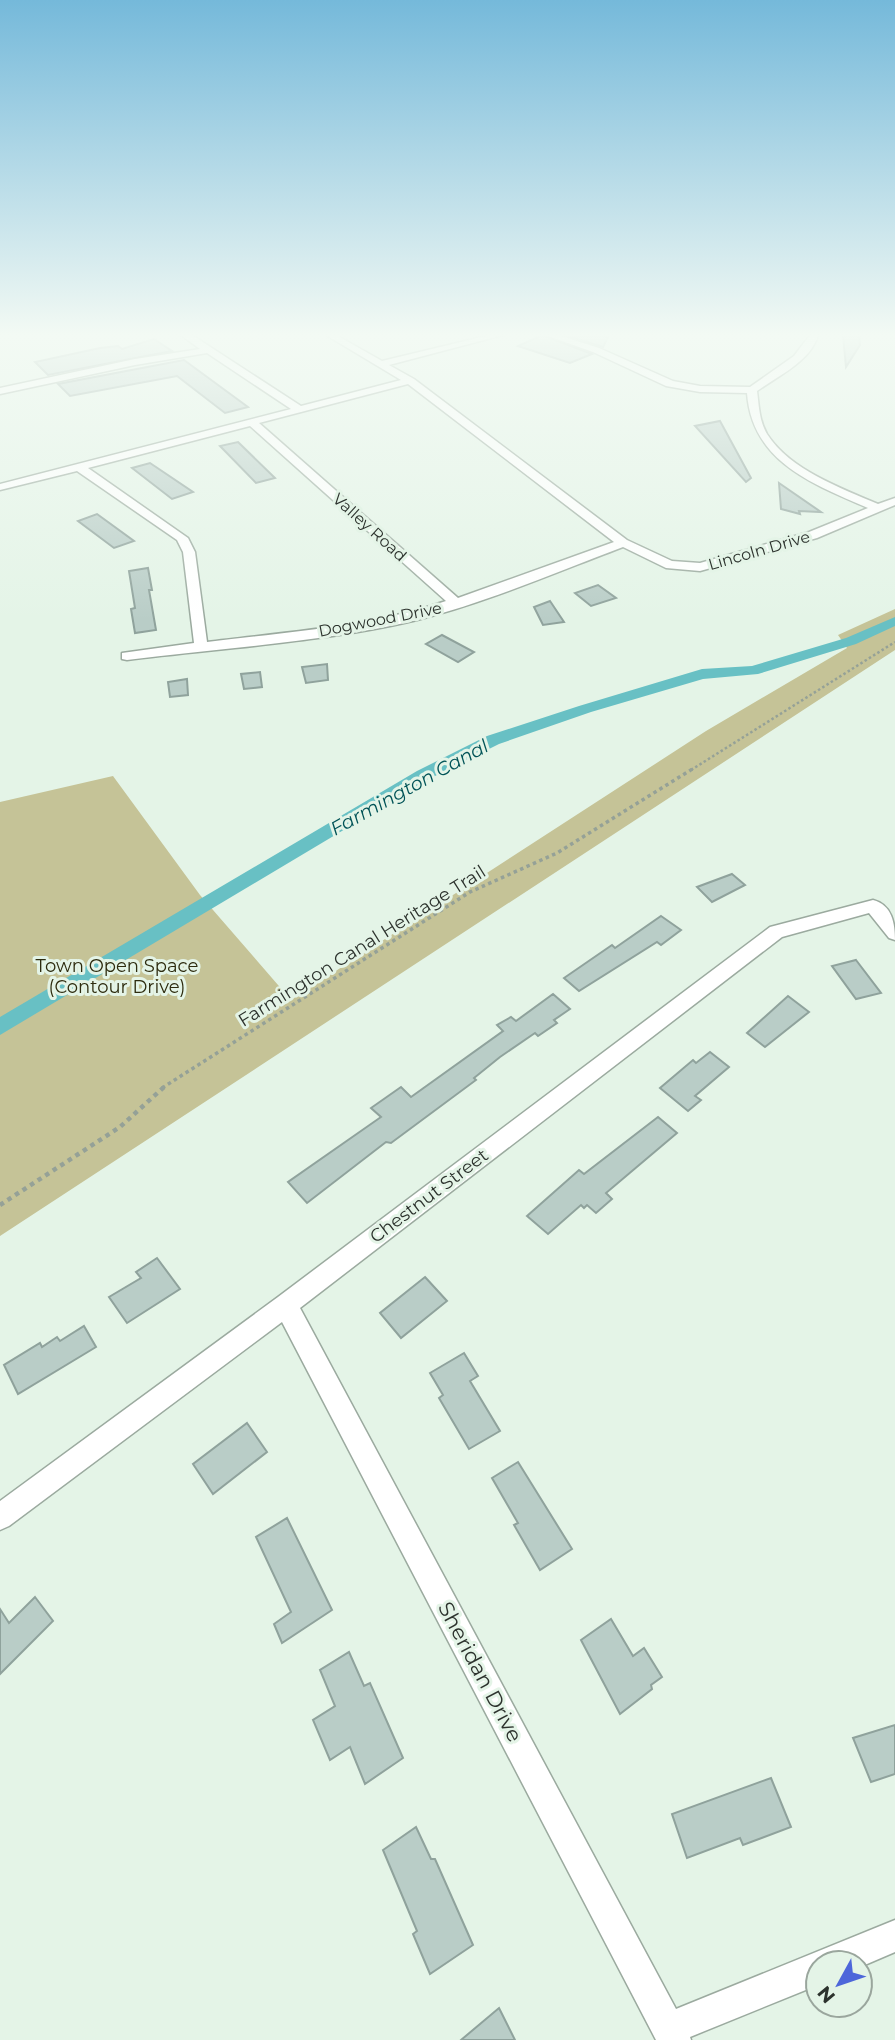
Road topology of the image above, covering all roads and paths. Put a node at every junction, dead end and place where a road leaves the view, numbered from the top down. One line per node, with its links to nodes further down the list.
1 (221, 430): 5 (street)
2 (262, 430): 10 (street, Valley Road)
3 (475, 430): 9 (street, Lincoln Drive)
4 (762, 430): 8 (street)
5 (79, 467): 6 (street); 12 (street)
6 (0, 487)
7 (895, 501): 8 (street, Lincoln Drive)
8 (880, 509): 9 (street, Lincoln Drive)
9 (623, 542): 10 (street, Dogwood Drive)
10 (456, 603): 12 (street, Dogwood Drive)
11 (895, 642): 15 (path, Farmington Canal Heritage Trail)
12 (201, 646): 13 (street, Dogwood Drive)
13 (127, 656)
14 (895, 933): 16 (street, Chestnut Street)
15 (0, 1205)
16 (286, 1305): 17 (street, Chestnut Street); 21 (street, Sheridan Drive)
17 (0, 1517)
18 (895, 1936): 19 (street)
19 (863, 1949)
20 (804, 1974): 21 (street)
21 (671, 2035)

